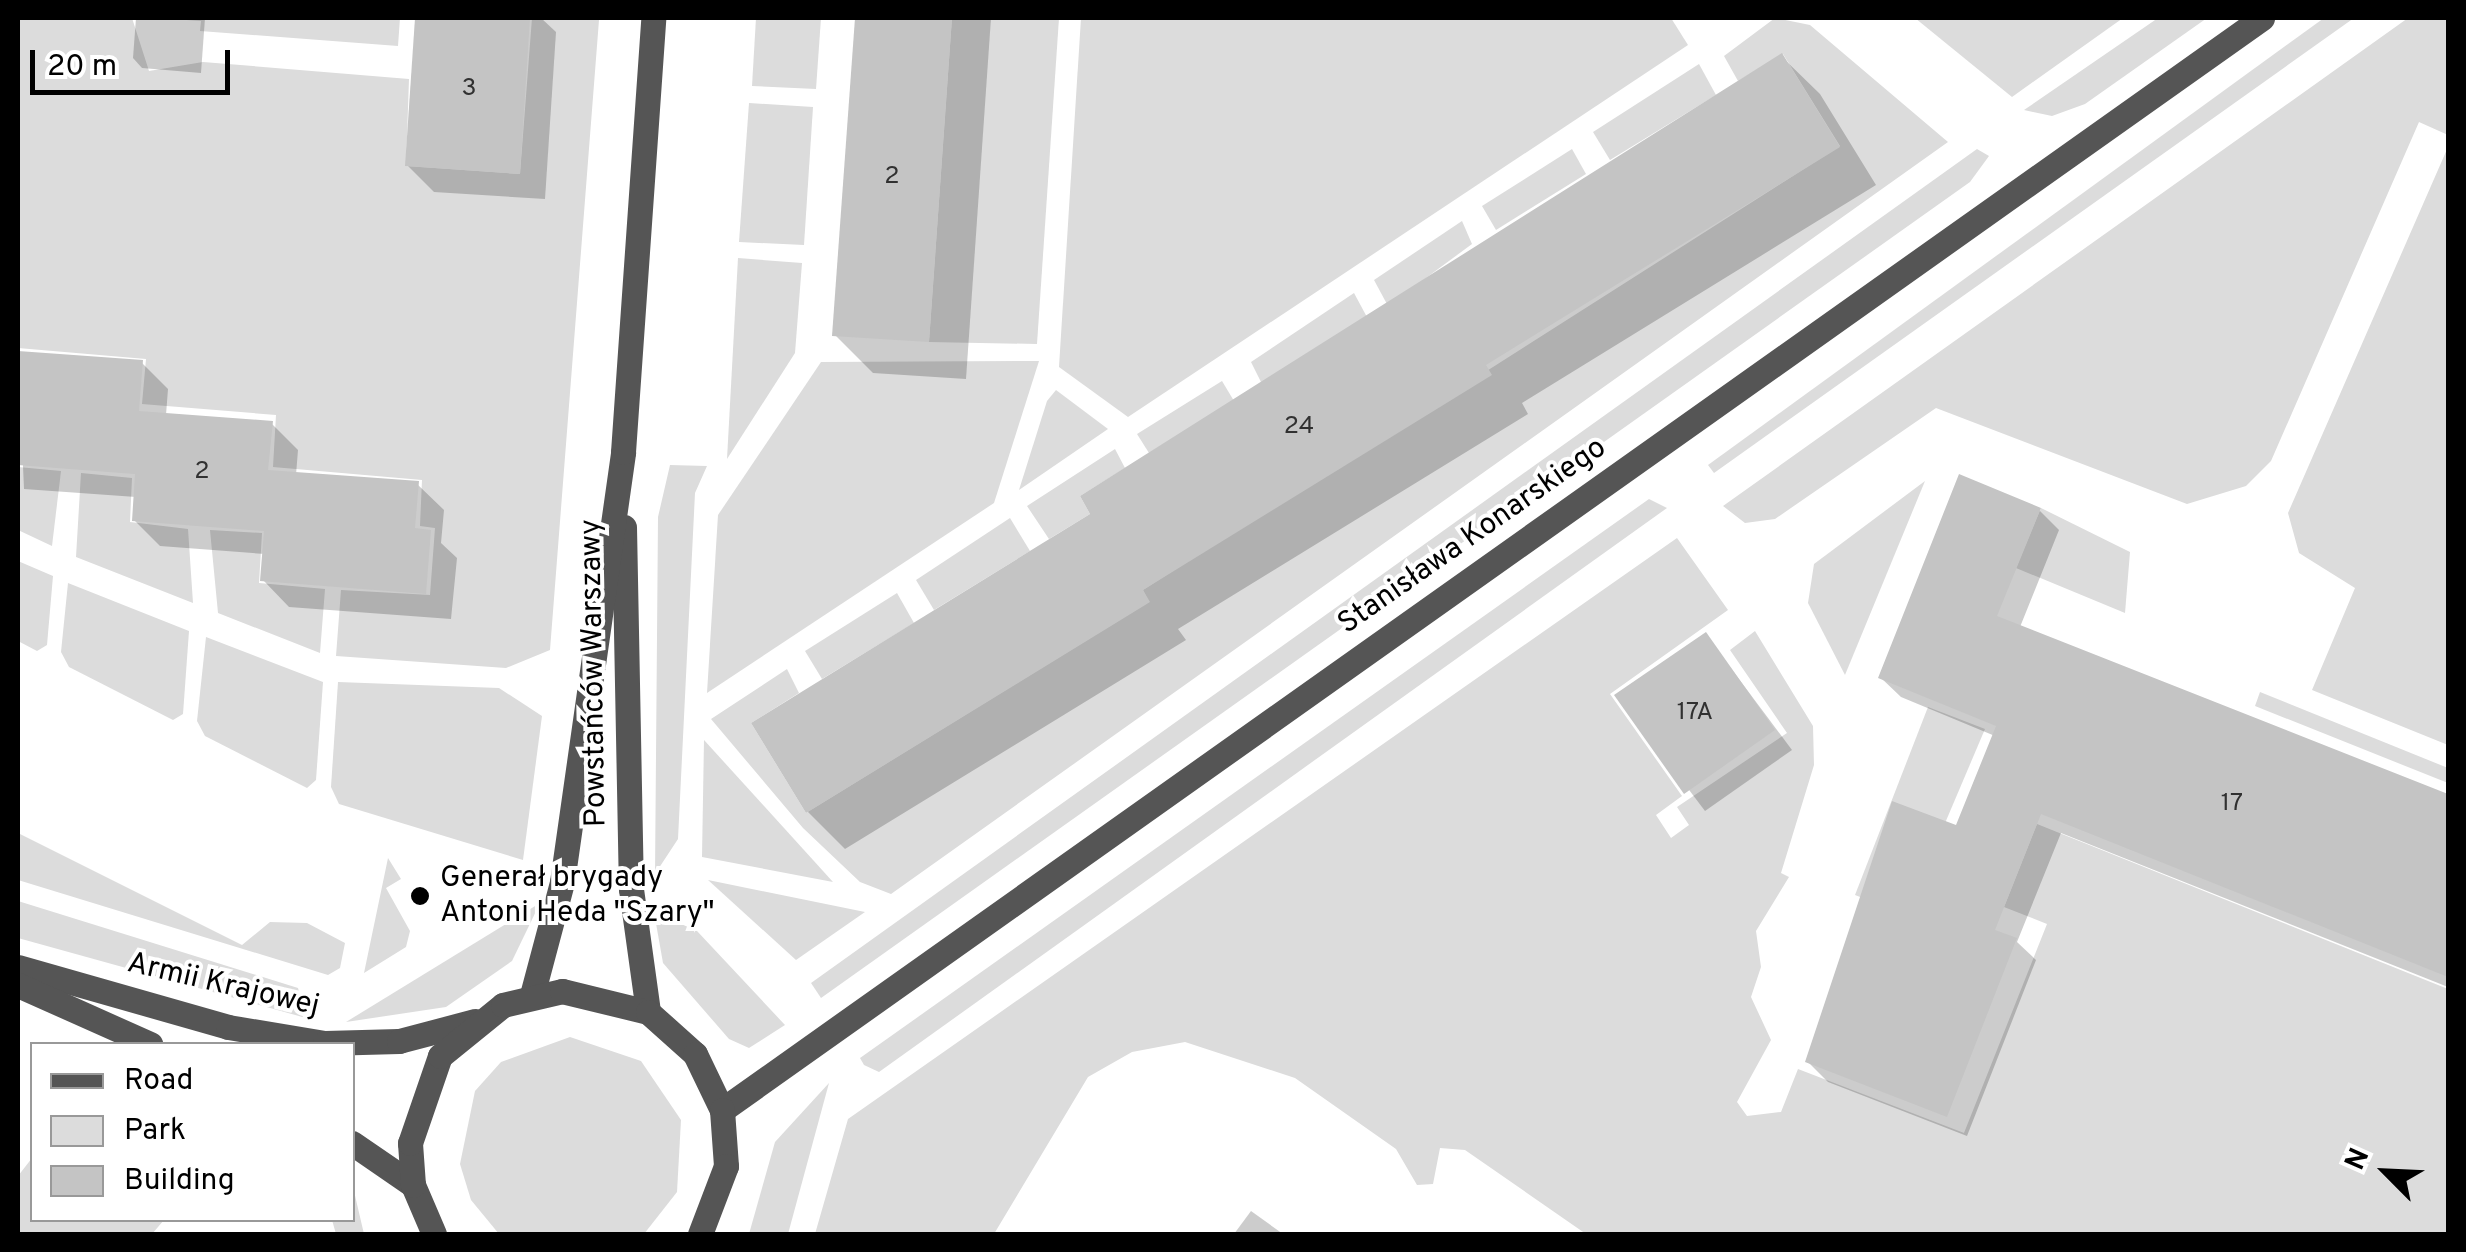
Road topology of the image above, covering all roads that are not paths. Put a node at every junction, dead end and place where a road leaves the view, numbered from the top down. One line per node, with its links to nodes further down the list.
1 (653, 18): 3 (street, Powstańców Warszawy)
2 (2262, 18): 12 (street, Stanisława Konarskiego)
3 (623, 452): 6 (street, Powstańców Warszawy); 7 (street, Powstańców Warszawy)
4 (18, 967): 10 (street, Armii Krajowej)
5 (18, 985): 9 (street)
6 (532, 995): 7 (street); 8 (street)
7 (648, 1012): 12 (street)
8 (474, 1021): 11 (street, Armii Krajowej); 14 (street)
9 (146, 1042)
10 (314, 1042)
11 (355, 1043)
12 (722, 1110): 16 (street)
13 (355, 1145): 14 (street)
14 (413, 1185): 15 (street)
15 (425, 1229)
16 (709, 1230)

